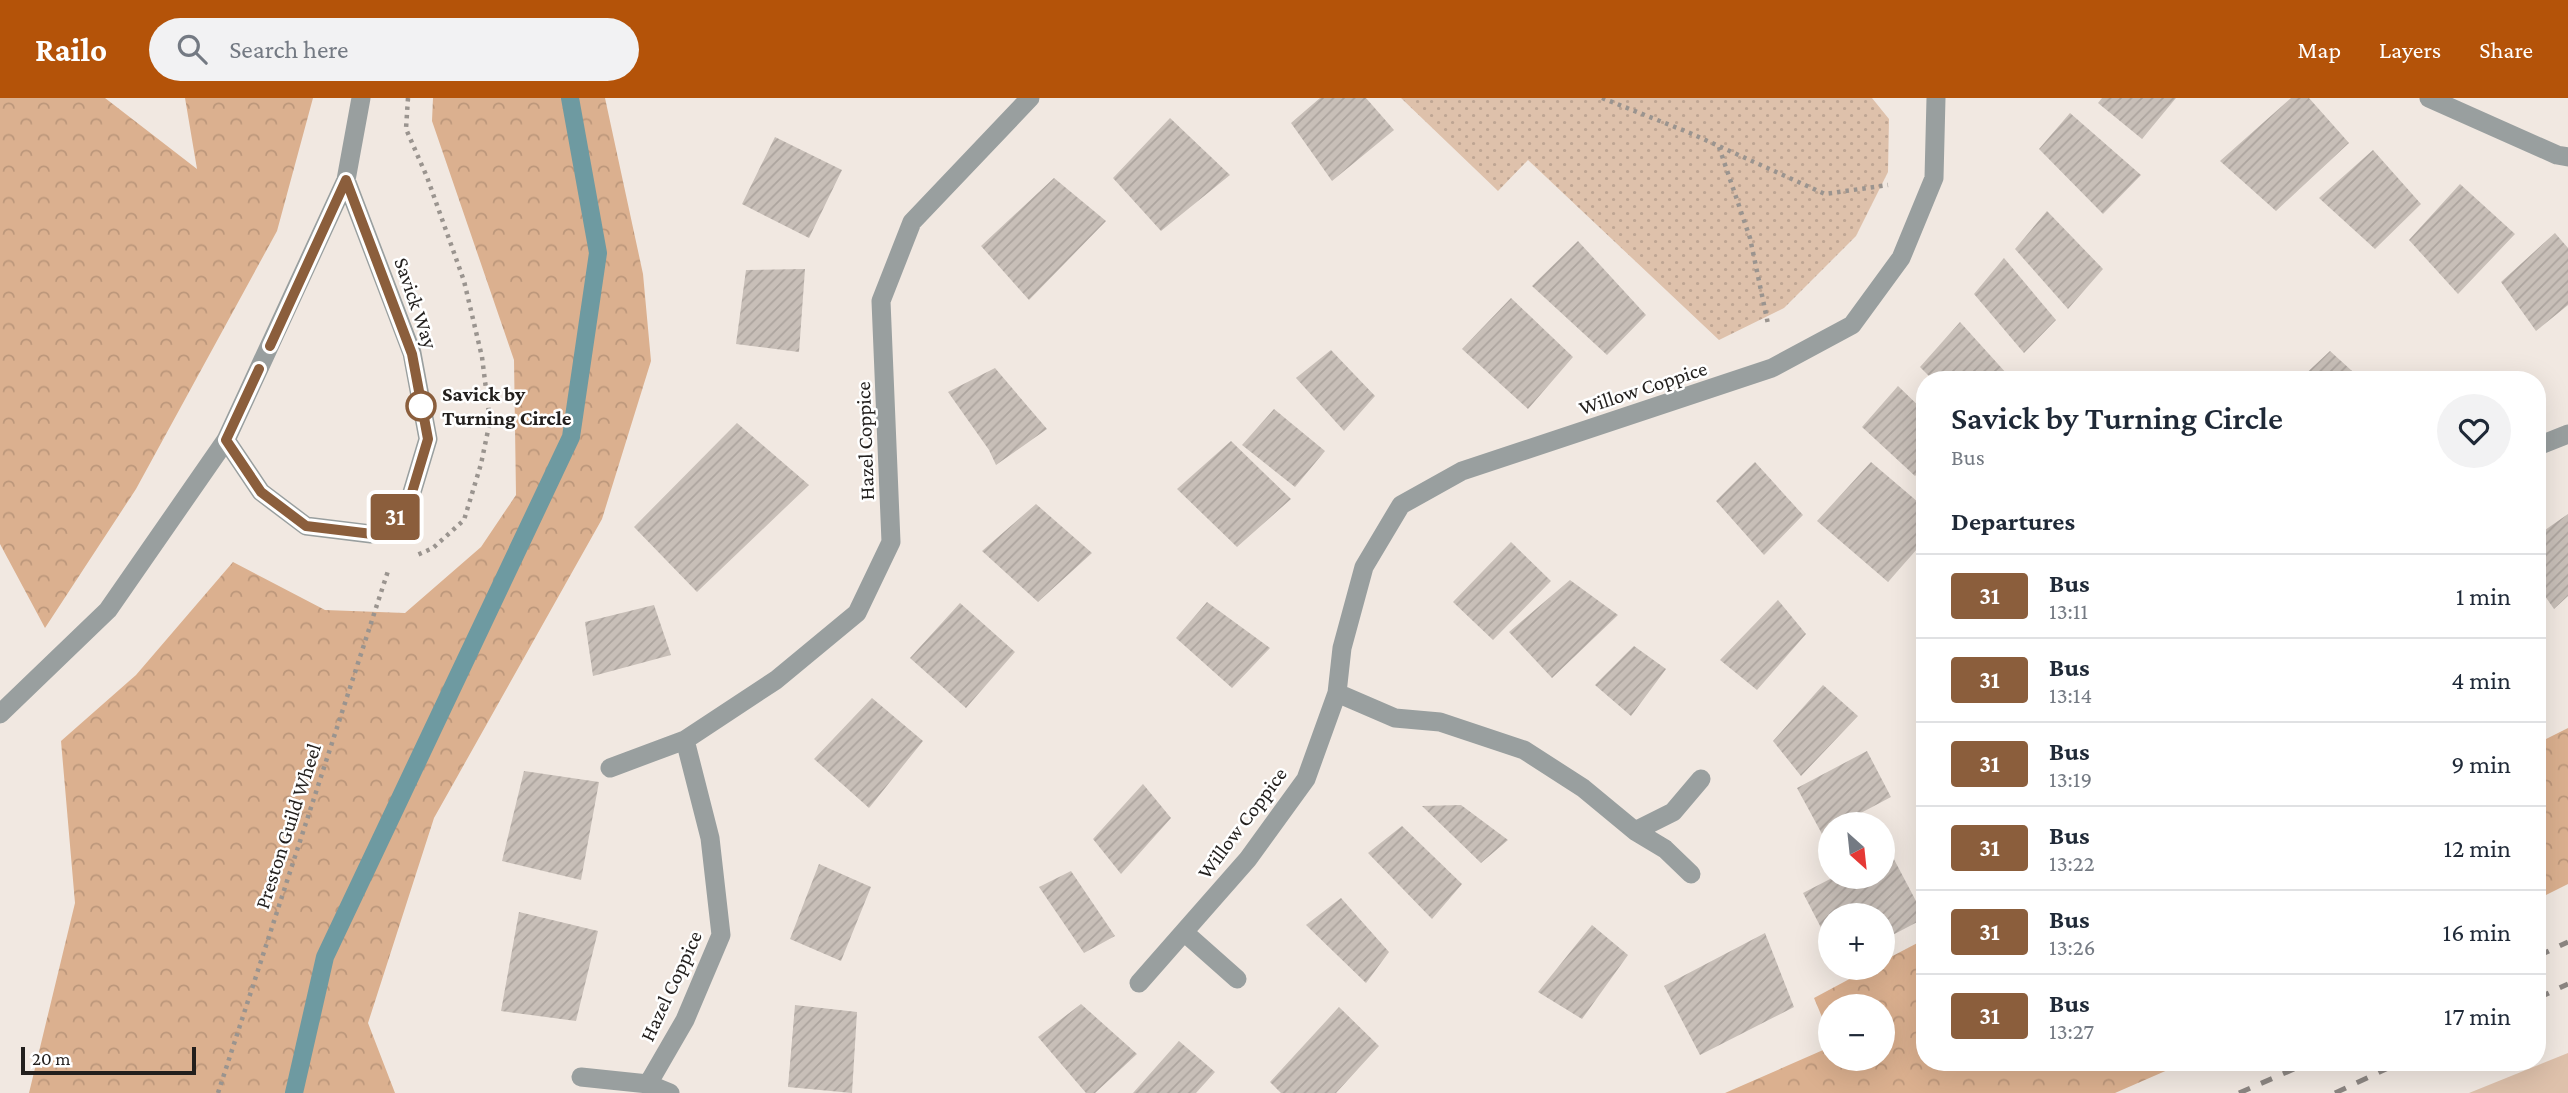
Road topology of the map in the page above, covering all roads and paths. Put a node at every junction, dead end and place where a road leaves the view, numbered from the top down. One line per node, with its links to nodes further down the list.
1 (361, 98): 11 (street)
2 (408, 98): 7 (path)
3 (1030, 98): 19 (street, Hazel Coppice)
4 (1602, 98): 8 (path)
5 (1936, 98): 10 (street, Willow Coppice)
6 (2429, 98): 9 (street)
7 (406, 129)
8 (1719, 146): 10 (path); 12 (path)
9 (2568, 157)
10 (1934, 178): 12 (street, Willow Coppice)
11 (346, 180): 14 (street); 14 (street, Savick Way)
12 (1772, 368): 17 (street, Willow Coppice)
13 (2568, 434): 15 (street)
14 (226, 440): 18 (street)
15 (2546, 443)
16 (388, 570): 29 (path, Preston Guild Wheel)
17 (1337, 693): 22 (street); 24 (street, Willow Coppice)
18 (0, 714)
19 (685, 740): 20 (street, Hazel Coppice); 28 (street, Hazel Coppice)
20 (610, 768)
21 (1701, 779): 22 (street)
22 (1635, 831): 23 (street)
23 (1691, 874)
24 (1184, 932): 25 (street); 26 (street, Willow Coppice)
25 (1237, 979)
26 (1139, 983)
27 (581, 1077): 28 (street)
28 (648, 1084): 30 (street)
29 (218, 1093)
30 (670, 1093)

